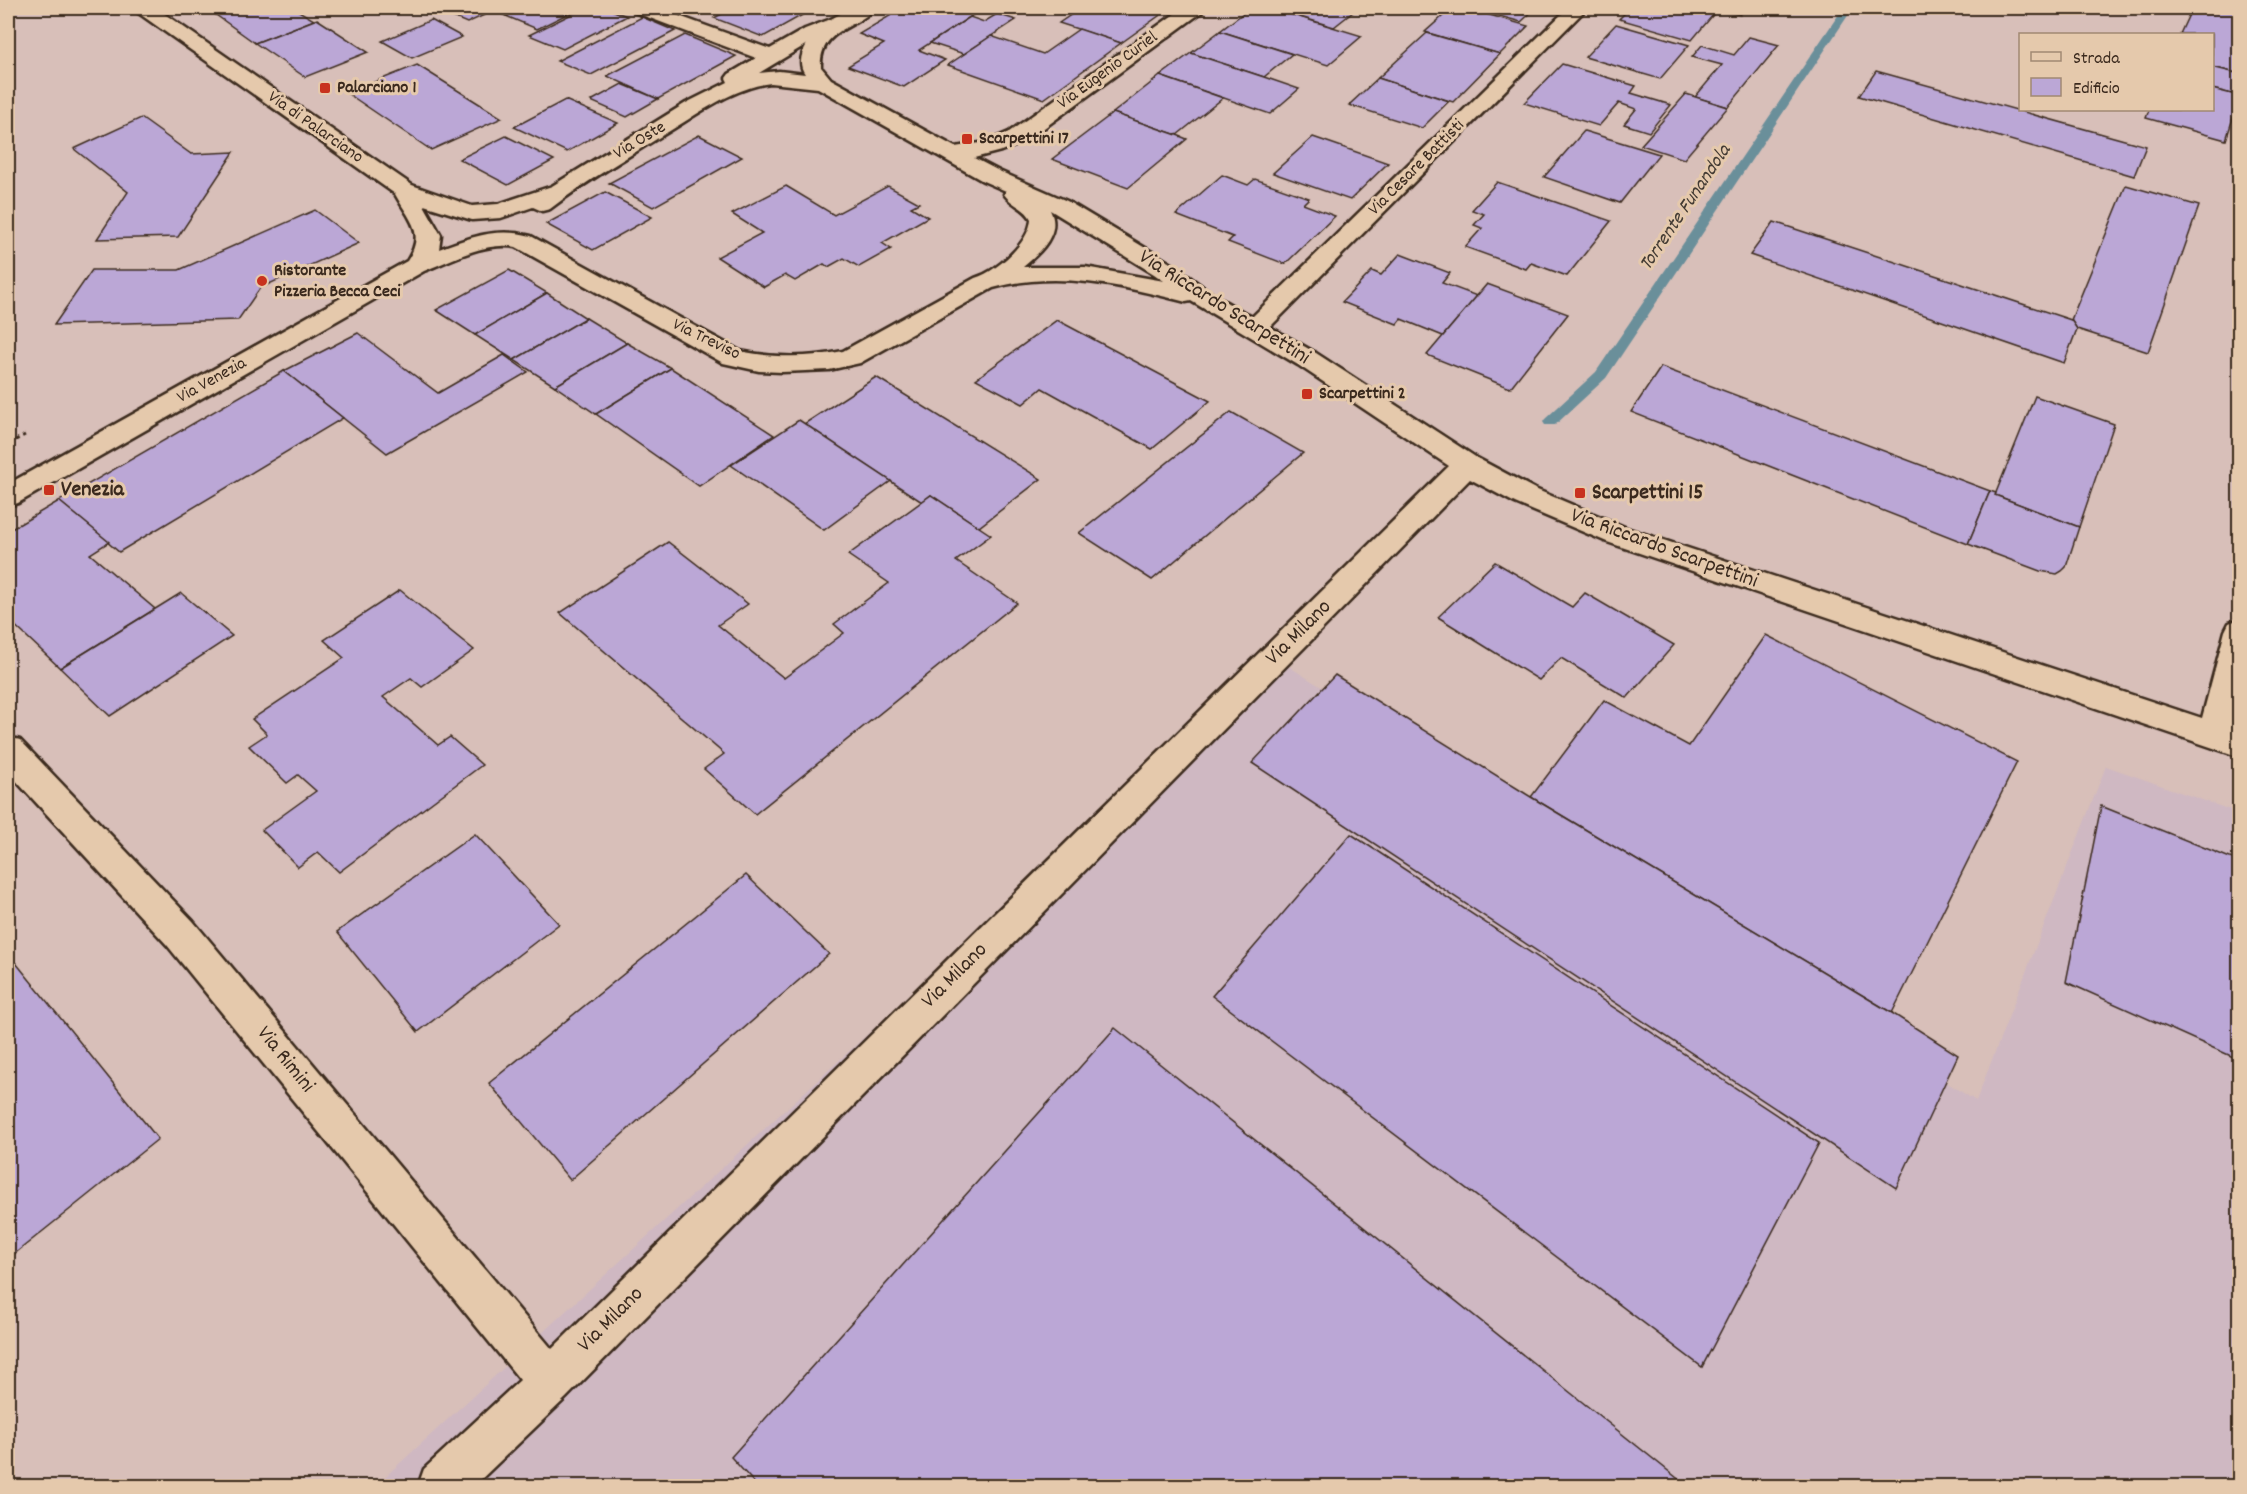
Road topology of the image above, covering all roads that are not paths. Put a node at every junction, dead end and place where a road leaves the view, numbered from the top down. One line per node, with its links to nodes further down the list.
1 (144, 8): 12 (street, Via di Palarciano)
2 (641, 8): 7 (street)
3 (864, 8): 6 (street, Via Oste)
4 (1195, 8): 10 (street, Via Eugenio Curiel)
5 (1578, 8): 19 (street, Via Cesare Battisti)
6 (838, 23): 7 (street, Via Oste); 8 (street)
7 (770, 56): 9 (street, Via Oste)
8 (824, 83): 9 (street, Via Oste); 10 (street, Via Riccardo Scarpettini)
9 (723, 91): 13 (street, Via Oste)
10 (952, 154): 11 (street, Via Riccardo Scarpettini)
11 (991, 176): 17 (street, Via Treviso); 18 (street, Via Riccardo Scarpettini)
12 (404, 190): 14 (street, Via di Palarciano); 16 (street)
13 (557, 191): 14 (street, Via Oste); 15 (street, Via Oste)
14 (501, 211)
15 (523, 241): 16 (street, Via Venezia); 17 (street, Via Treviso)
16 (416, 266): 21 (street, Via Venezia)
17 (995, 279): 18 (street, Via Treviso)
18 (1205, 300): 19 (street, Via Riccardo Scarpettini)
19 (1255, 328): 20 (street, Via Riccardo Scarpettini)
20 (1467, 465): 23 (street, Via Riccardo Scarpettini); 25 (street, Via Milano)
21 (8, 496)
22 (2240, 631): 23 (street)
23 (2227, 740)
24 (8, 750): 25 (street, Via Rimini)
25 (550, 1382): 26 (street, Via Milano)
26 (441, 1486)

